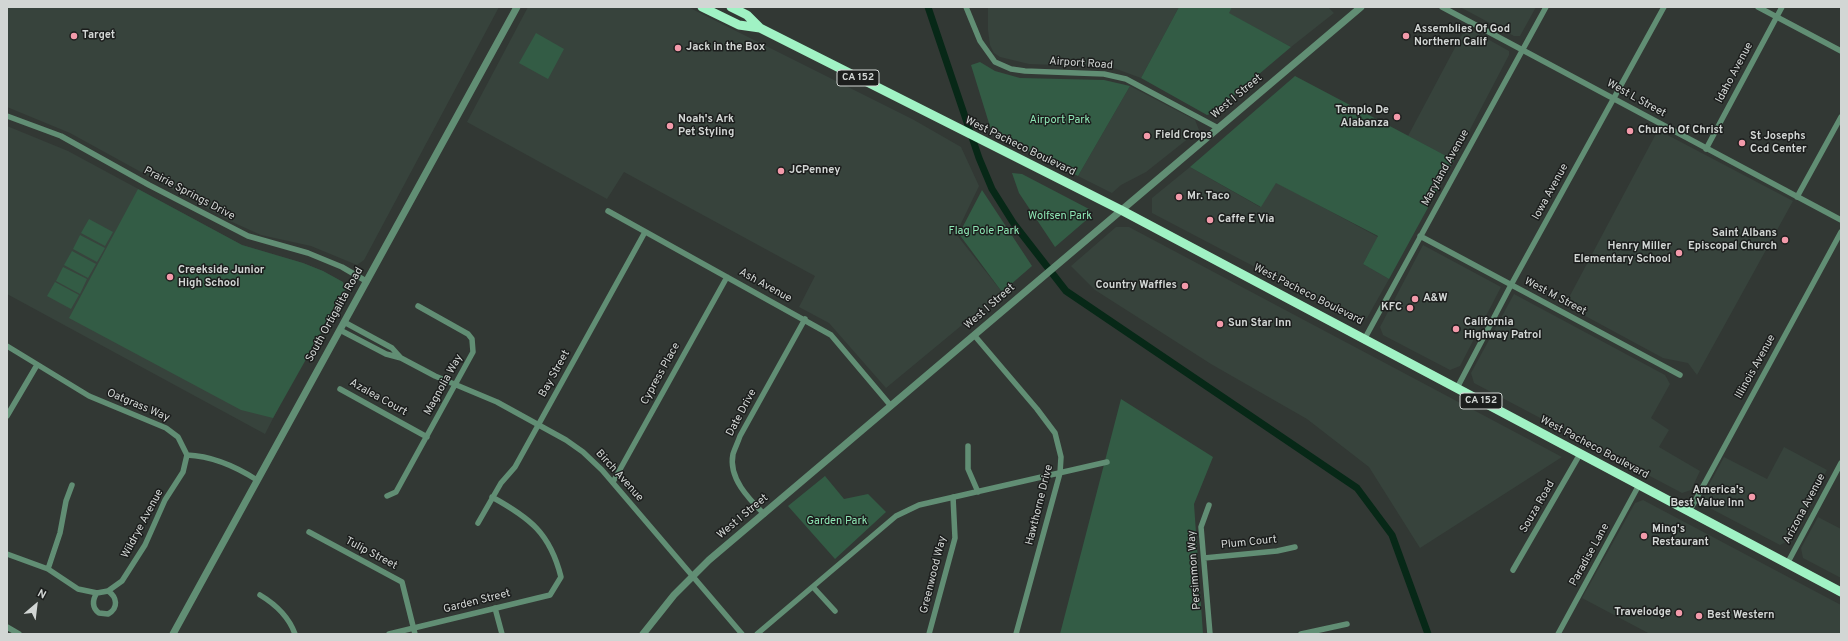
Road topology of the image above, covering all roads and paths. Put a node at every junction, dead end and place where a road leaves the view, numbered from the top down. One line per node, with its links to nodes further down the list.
1 (517, 7): 28 (street, South Ortigalita Road)
2 (702, 7): 12 (highway, West Pacheco Boulevard / CA 152)
3 (730, 7): 12 (highway, West Pacheco Boulevard / CA 152)
4 (966, 7): 18 (street, Airport Road)
5 (1361, 7): 18 (street, West I Street)
6 (1442, 7): 13 (street, West L Street)
7 (1546, 7): 13 (street, Maryland Avenue)
8 (1664, 7): 15 (street, Iowa Avenue)
9 (1758, 7): 11 (street)
10 (1782, 7): 11 (street, Idaho Avenue)
11 (1777, 17): 14 (street); 19 (street, Idaho Avenue)
12 (760, 28): 21 (highway, West Pacheco Boulevard / CA 152)
13 (1522, 49): 15 (street, West L Street); 26 (street, Maryland Avenue)
14 (1841, 51)
15 (1613, 98): 19 (street, West L Street); 29 (street, Iowa Avenue)
16 (7, 116): 28 (street, Prairie Springs Drive)
17 (1841, 117): 20 (street)
18 (1218, 128): 21 (street, West I Street)
19 (1706, 149): 20 (street, West L Street)
20 (1797, 197): 23 (street, West L Street)
21 (1121, 210): 34 (street, West I Street); 35 (highway, West Pacheco Boulevard / CA 152)
22 (608, 211): 24 (street, Ash Avenue)
23 (1841, 220)
24 (645, 232): 27 (street, Ash Avenue); 45 (street, Bay Street)
25 (1841, 232): 62 (street, Illinois Avenue)
26 (1420, 236): 29 (street, West M Street); 35 (street, Maryland Avenue)
27 (727, 277): 31 (street, Ash Avenue); 54 (street, Cypress Place)
28 (366, 281): 32 (street, South Ortigalita Road)
29 (1511, 285): 39 (street, West M Street); 41 (street, Iowa Avenue)
30 (418, 306): 40 (street, Magnolia Way)
31 (804, 320): 43 (street, Ash Avenue); 63 (street, Date Drive)
32 (344, 322): 33 (street, South Ortigalita Road); 37 (street, Birch Avenue)
33 (340, 330): 37 (street, Birch Avenue); 53 (street, South Ortigalita Road)
34 (974, 336): 43 (street, West I Street); 52 (street, Hawthorne Drive)
35 (1365, 338): 41 (highway, West Pacheco Boulevard / CA 152)
36 (7, 346): 38 (street, Oatgrass Way)
37 (401, 358): 40 (street, Birch Avenue)
38 (37, 365): 44 (street); 49 (street, Oatgrass Way)
39 (1680, 375)
40 (456, 385): 45 (street, Birch Avenue); 46 (street, Magnolia Way)
41 (1457, 388): 48 (highway, West Pacheco Boulevard / CA 152)
42 (340, 389): 46 (street, Azalea Court)
43 (891, 406): 63 (street, West I Street)
44 (7, 416)
45 (538, 425): 54 (street, Birch Avenue); 59 (street, Bay Street)
46 (427, 437): 58 (street, Magnolia Way)
47 (968, 446): 57 (street)
48 (1580, 454): 56 (highway, West Pacheco Boulevard / CA 152); 71 (street, Souza Road)
49 (187, 455): 53 (street); 70 (street, Wildrye Avenue)
50 (1107, 462): 52 (street)
51 (1841, 463): 69 (street, Arizona Avenue)
52 (1060, 473): 57 (street); 90 (street, Hawthorne Drive)
53 (258, 480): 82 (street, South Ortigalita Road)
54 (613, 482): 72 (street, Birch Avenue)
55 (72, 485): 70 (street)
56 (1639, 485): 62 (highway, West Pacheco Boulevard / CA 152); 93 (street, Paradise Lane)
57 (978, 492): 60 (street)
58 (387, 496)
59 (492, 497): 64 (street, Bay Street); 76 (street, Garden Street)
60 (953, 497): 73 (street); 89 (street, Greenwood Way)
61 (1209, 505): 68 (street, Persimmon Way)
62 (1689, 512): 69 (highway, West Pacheco Boulevard / CA 152)
63 (764, 514): 72 (street, West I Street)
64 (478, 523)
65 (309, 532): 80 (street, Tulip Street)
66 (1295, 547): 68 (street, Plum Court)
67 (7, 554): 70 (street)
68 (1204, 558): 91 (street, Persimmon Way)
69 (1787, 564): 74 (highway, West Pacheco Boulevard / CA 152)
70 (48, 569)
71 (1513, 570)
72 (692, 576): 86 (street, West I Street); 87 (street, Birch Avenue)
73 (813, 587): 77 (street); 88 (street)
74 (1841, 592)
75 (260, 595): 83 (street)
76 (495, 608): 80 (street, Garden Street); 85 (street)
77 (835, 611)
78 (1347, 624): 92 (street)
79 (7, 627): 81 (street)
80 (415, 631): 84 (street, Garden Street)
81 (19, 634)
82 (173, 634)
83 (295, 634)
84 (389, 634)
85 (502, 634)
86 (642, 634)
87 (742, 634)
88 (757, 634)
89 (929, 634)
90 (1016, 634)
91 (1210, 634)
92 (1301, 634)
93 (1558, 634)

